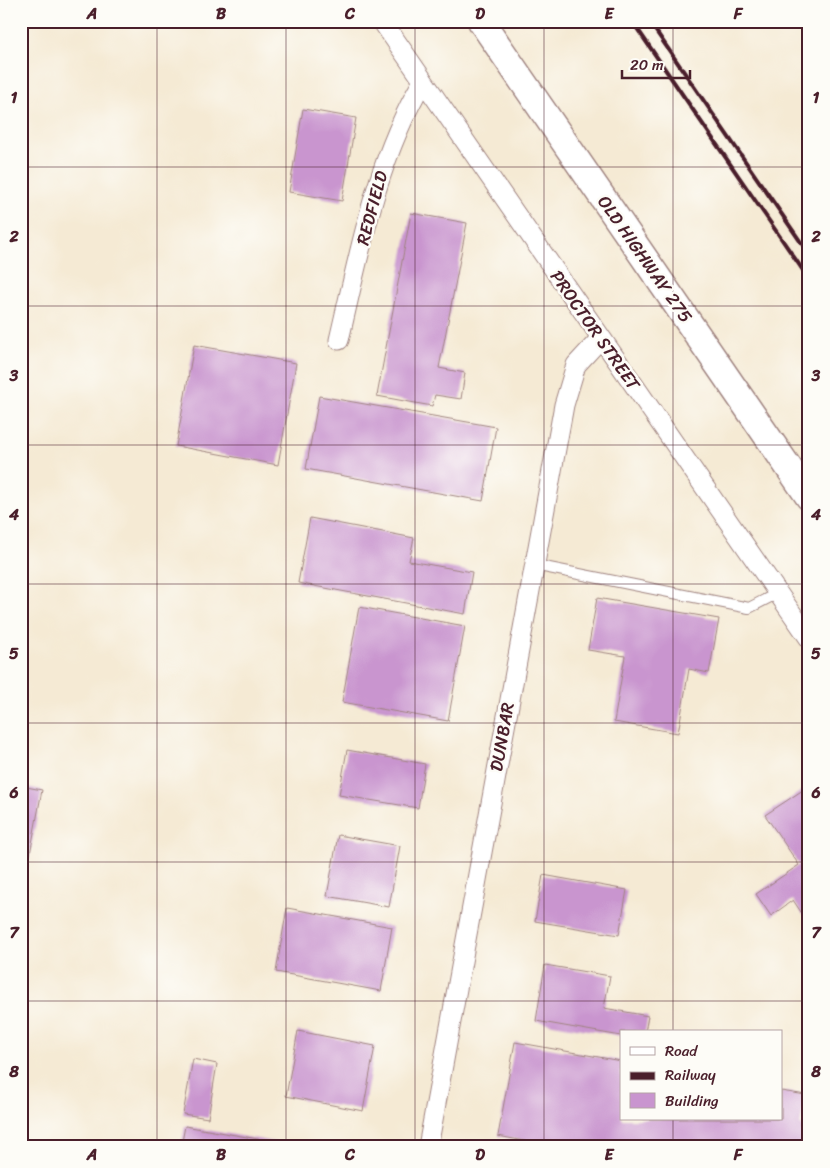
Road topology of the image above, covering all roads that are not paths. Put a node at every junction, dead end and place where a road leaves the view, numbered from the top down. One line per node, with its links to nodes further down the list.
1 (382, 21): 3 (street, PROCTOR STREET)
2 (481, 21): 6 (main road, OLD HIGHWAY 275)
3 (422, 81): 4 (street, PROCTOR STREET); 5 (street, REDFIELD)
4 (601, 338): 7 (street, DUNBAR); 8 (street, PROCTOR STREET)
5 (339, 340)
6 (809, 497)
7 (534, 564): 8 (lane); 10 (street, DUNBAR)
8 (778, 593): 9 (street, PROCTOR STREET)
9 (809, 638)
10 (428, 1147)

